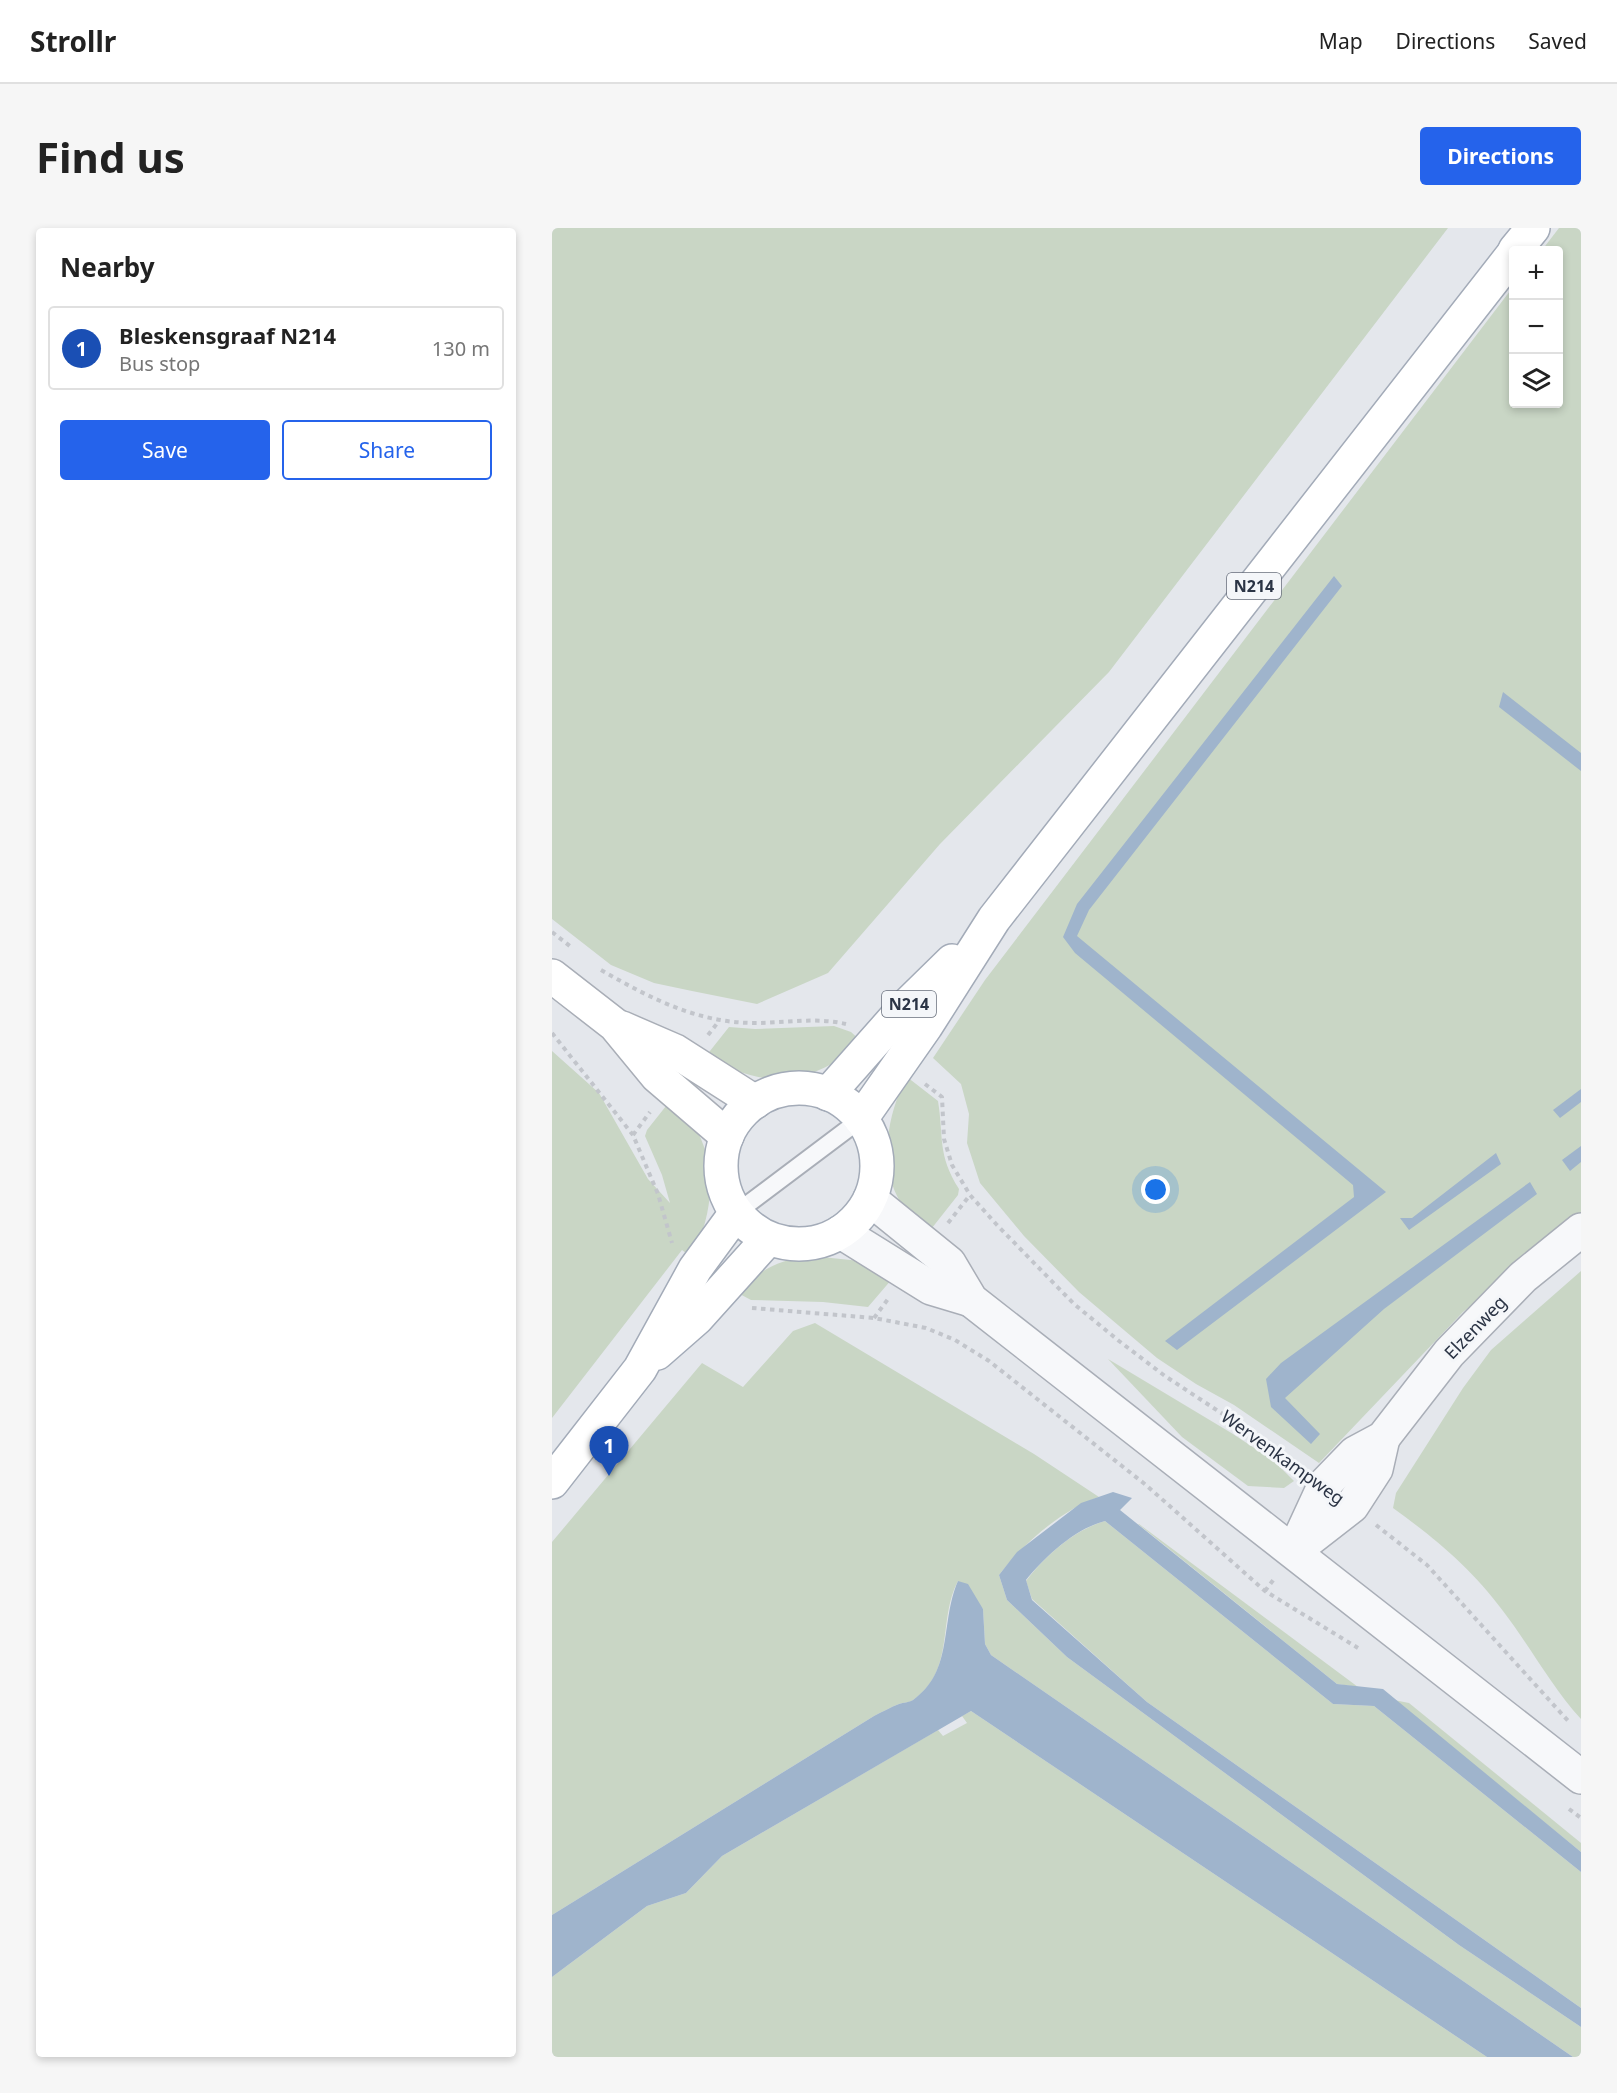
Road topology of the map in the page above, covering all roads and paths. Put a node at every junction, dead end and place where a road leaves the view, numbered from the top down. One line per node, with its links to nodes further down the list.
1 (1533, 228): 2 (main road, N214)
2 (1519, 246)
3 (1509, 258): 4 (main road, N214)
4 (994, 919): 11 (main road, N214); 12 (main road, N214)
5 (552, 932): 6 (path)
6 (578, 953)
7 (596, 967): 11 (path)
8 (552, 976): 9 (main road)
9 (615, 1025): 14 (main road); 16 (main road)
10 (552, 1033): 22 (path)
11 (873, 1043): 13 (main road, N214)
12 (900, 1064): 15 (main road, N214); 28 (path, Wervenkampweg)
13 (828, 1094): 14 (main road); 15 (main road)
14 (754, 1102): 16 (main road)
15 (861, 1119): 17 (main road); 18 (lane)
16 (727, 1136): 18 (main road)
17 (870, 1199): 20 (main road); 24 (street)
18 (736, 1214): 21 (main road); 22 (main road)
19 (1581, 1230): 26 (street, Elzenweg)
20 (841, 1232): 21 (main road); 24 (street)
21 (768, 1239): 23 (main road)
22 (694, 1269): 25 (main road)
23 (722, 1290): 25 (main road); 31 (path)
24 (971, 1300): 30 (street)
25 (640, 1369): 27 (main road)
26 (1383, 1438): 28 (street, Elzenweg); 29 (street, Elzenweg)
27 (552, 1482)
28 (1325, 1484): 30 (street, Elzenweg)
29 (1352, 1506): 30 (street, Elzenweg); 32 (path, Wervenkampweg)
30 (1294, 1551): 33 (street)
31 (1265, 1591)
32 (1577, 1731)
33 (1581, 1777)

